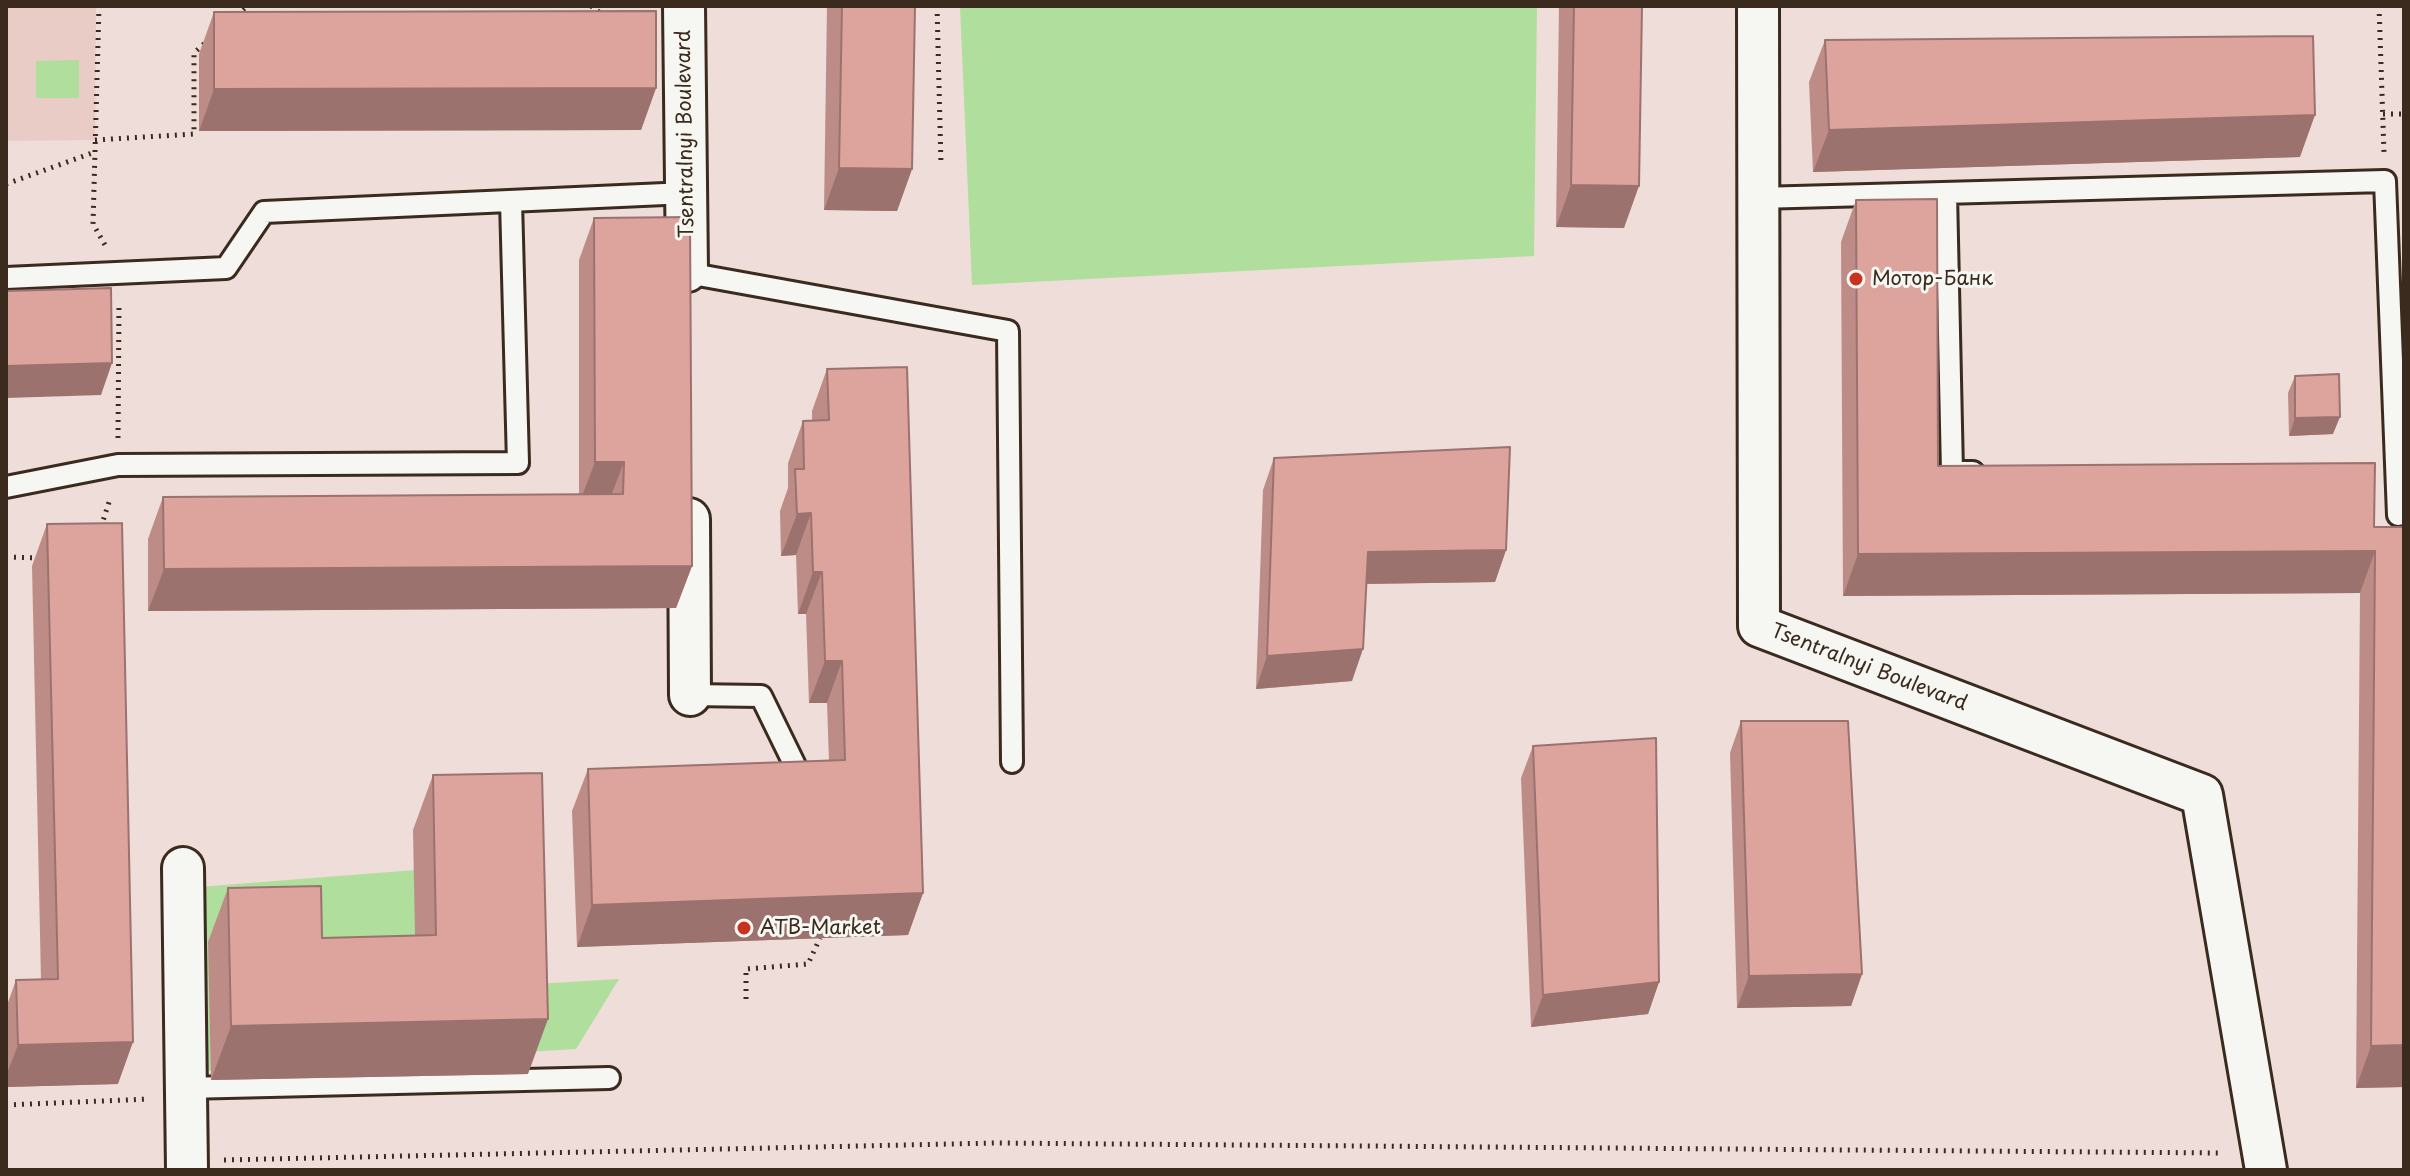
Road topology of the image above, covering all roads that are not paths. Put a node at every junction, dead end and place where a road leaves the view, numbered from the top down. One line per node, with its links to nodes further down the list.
1 (684, 6): 3 (street, Tsentralnyi Boulevard)
2 (1758, 6): 5 (street, Tsentralnyi Boulevard)
3 (687, 193): 6 (lane); 8 (street, Tsentralnyi Boulevard)
4 (1946, 193): 5 (lane); 9 (lane); 12 (lane)
5 (1758, 198): 19 (street, Tsentralnyi Boulevard)
6 (511, 201): 7 (lane); 11 (lane)
7 (6, 278)
8 (687, 289): 14 (lane)
9 (2000, 472)
10 (688, 476): 13 (street)
11 (6, 487)
12 (2404, 514)
13 (690, 695): 15 (lane)
14 (1012, 762)
15 (813, 803)
16 (183, 868): 18 (street)
17 (609, 1078): 18 (lane)
18 (185, 1093): 20 (street)
19 (2266, 1162)
20 (187, 1165)

